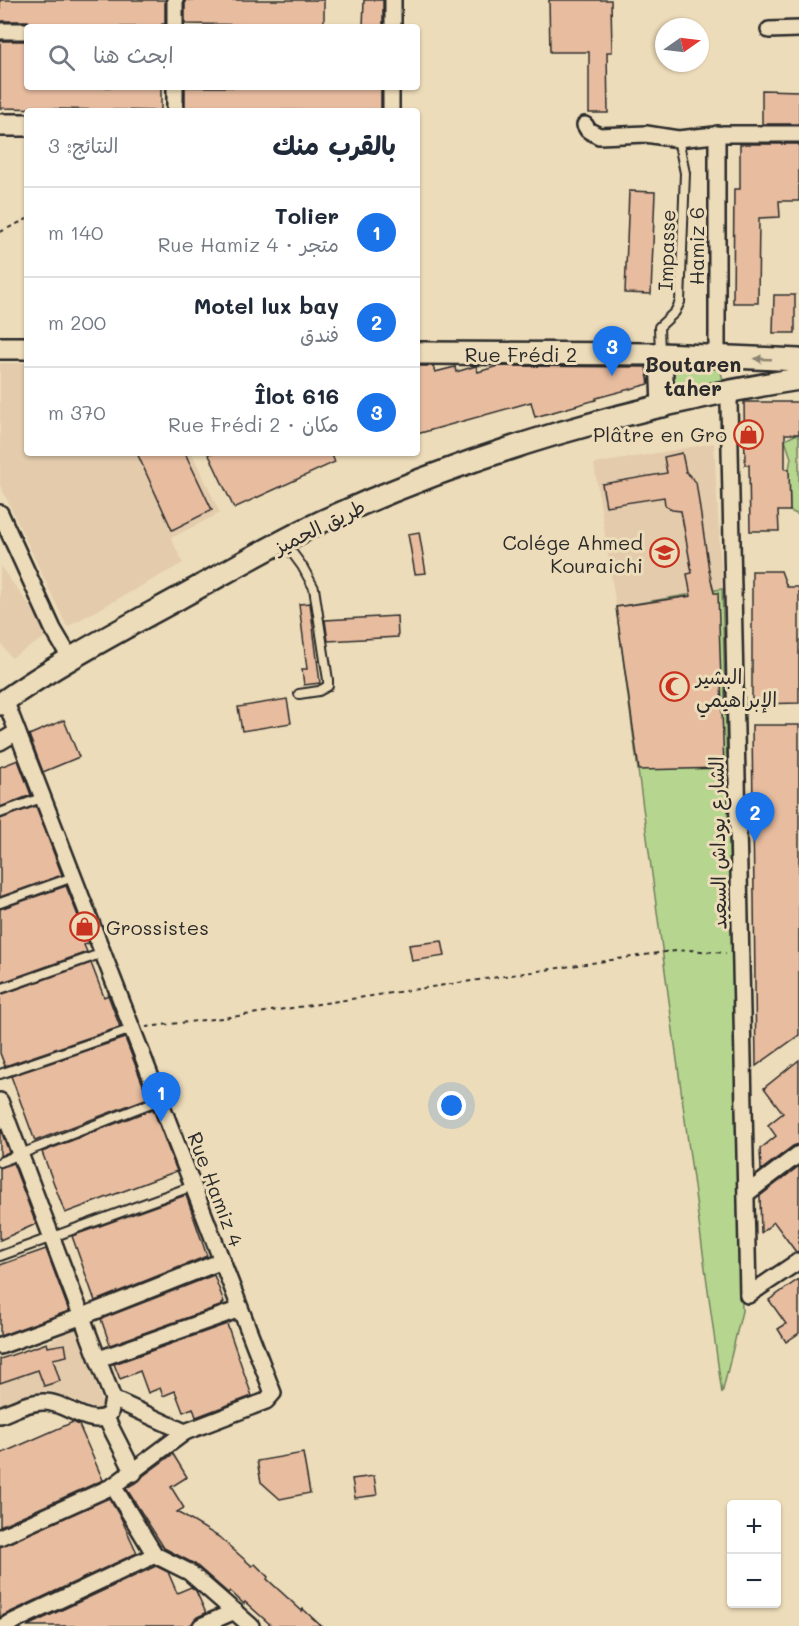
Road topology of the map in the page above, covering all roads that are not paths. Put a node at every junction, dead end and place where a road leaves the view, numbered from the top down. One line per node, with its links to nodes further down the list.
1 (175, 0): 3 (street)
2 (393, 0): 4 (street)
3 (175, 24)
4 (393, 24)
5 (799, 29): 6 (street)
6 (769, 30)
7 (0, 31): 8 (street)
8 (24, 31)
9 (175, 90): 11 (street)
10 (391, 90): 12 (street)
11 (175, 108)
12 (391, 108)
13 (24, 125): 15 (main road)
14 (585, 125): 18 (street)
15 (0, 126)
16 (799, 134): 17 (street)
17 (717, 135): 18 (street); 23 (street, Hamiz 6)
18 (678, 139): 22 (lane, Impasse)
19 (0, 348): 20 (main road)
20 (24, 348)
21 (420, 353): 22 (main road, Rue Frédi 2)
22 (661, 354): 23 (main road, Rue Frédi 2); 27 (main road)
23 (722, 357): 24 (main road, Rue Frédi 2, one-way to 23); 26 (main road)
24 (799, 360)
25 (799, 379): 26 (main road)
26 (730, 390): 27 (main road); 49 (street, الشارع بوداش السعيد)
27 (663, 401): 29 (main road, طريق الحميز); 30 (main road, طريق الحميز)
28 (0, 513): 30 (street)
29 (284, 542): 31 (lane); 32 (main road, طريق الحميز)
30 (66, 651): 32 (main road, طريق الحميز)
31 (299, 694)
32 (2, 699): 33 (street, Rue Hamiz 4)
33 (17, 732): 34 (street); 35 (street, Rue Hamiz 4)
34 (0, 742)
35 (44, 797): 36 (lane); 37 (street, Rue Hamiz 4)
36 (0, 813)
37 (74, 877): 38 (lane); 39 (street, Rue Hamiz 4)
38 (0, 903)
39 (103, 952): 40 (lane); 41 (street, Rue Hamiz 4)
40 (0, 989)
41 (132, 1029): 42 (lane); 43 (street, Rue Hamiz 4)
42 (0, 1074)
43 (159, 1100): 45 (lane); 48 (street, Rue Hamiz 4)
44 (0, 1101): 45 (street)
45 (21, 1154): 47 (lane); 50 (street)
46 (799, 1154): 49 (street)
47 (0, 1162)
48 (193, 1186): 50 (lane); 52 (street, Rue Hamiz 4)
49 (746, 1194): 53 (street, الشارع بوداش السعيد)
50 (52, 1237): 51 (lane); 55 (street)
51 (0, 1256)
52 (222, 1261): 54 (street, Rue Hamiz 4); 55 (street)
53 (799, 1261)
54 (240, 1309): 57 (street); 61 (street, Rue Hamiz 4)
55 (83, 1316): 56 (street); 57 (street)
56 (0, 1346)
57 (99, 1359): 58 (street)
58 (113, 1399): 60 (street); 61 (street)
59 (0, 1415): 60 (street)
60 (106, 1418): 62 (street)
61 (185, 1432): 62 (street)
62 (134, 1473): 63 (street)
63 (114, 1486): 64 (street); 65 (street)
64 (0, 1537)
65 (155, 1555): 66 (street); 67 (street)
66 (235, 1611): 68 (street); 69 (street)
67 (4, 1626)
68 (201, 1626)
69 (250, 1626)

